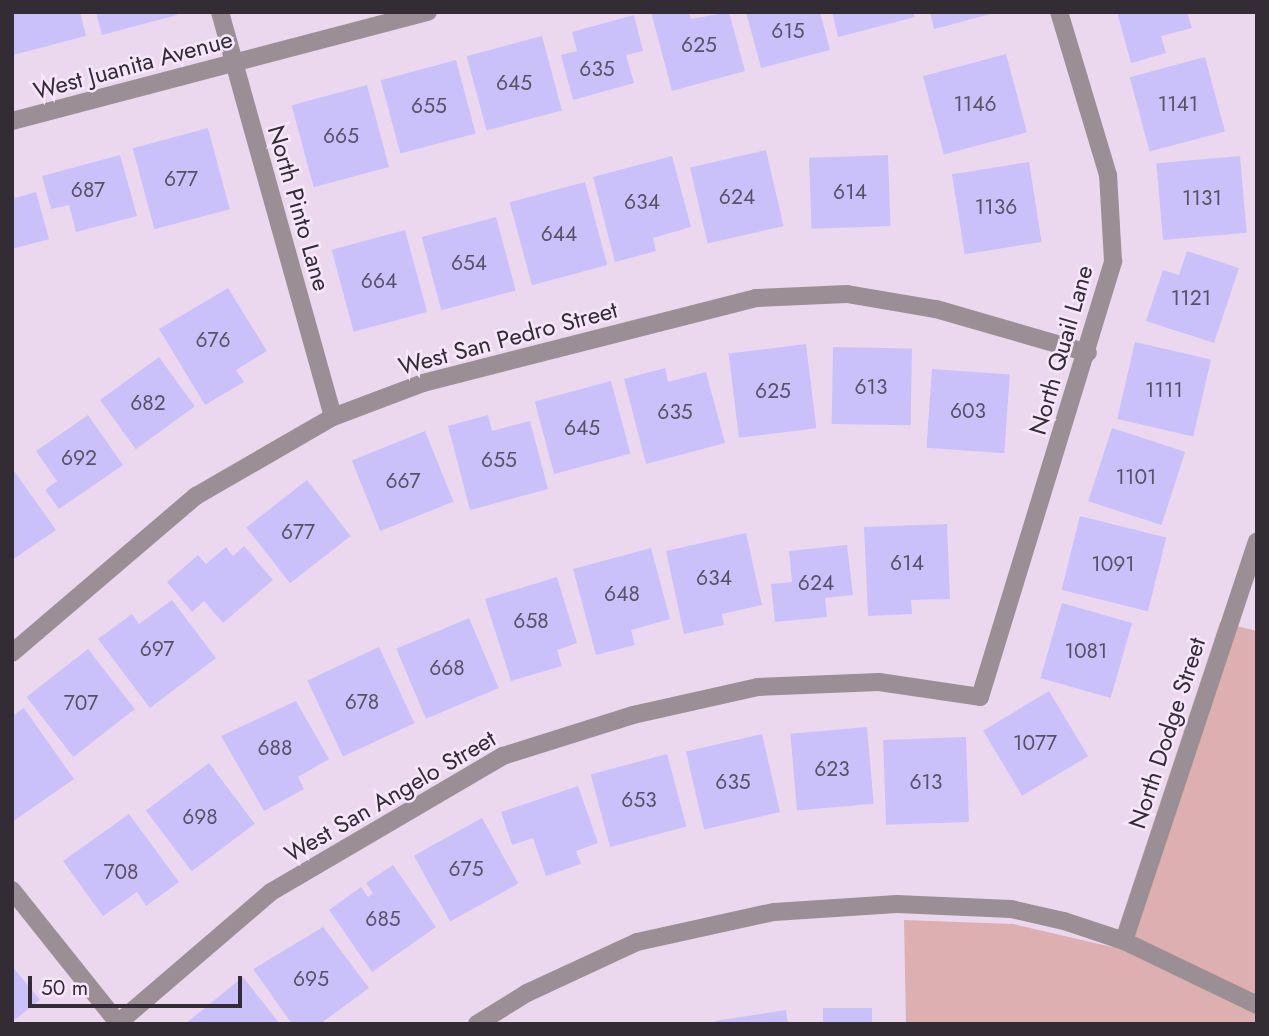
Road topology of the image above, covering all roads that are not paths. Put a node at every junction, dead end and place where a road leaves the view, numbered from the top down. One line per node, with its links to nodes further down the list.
1 (220, 12): 4 (street, North Pinto Lane)
2 (428, 12): 4 (street, West Juanita Avenue)
3 (1059, 12): 6 (street, North Quail Lane)
4 (232, 65): 5 (street, West Juanita Avenue); 7 (street, North Pinto Lane)
5 (12, 121)
6 (1088, 353): 7 (street, West San Pedro Street); 10 (street, North Quail Lane)
7 (334, 417): 9 (street, West San Pedro Street)
8 (1257, 542): 12 (street, North Dodge Street)
9 (12, 653)
10 (980, 697): 14 (street, West San Angelo Street)
11 (12, 890): 14 (street)
12 (1124, 941): 13 (street); 15 (street)
13 (1257, 1005)
14 (118, 1023)
15 (477, 1024)

